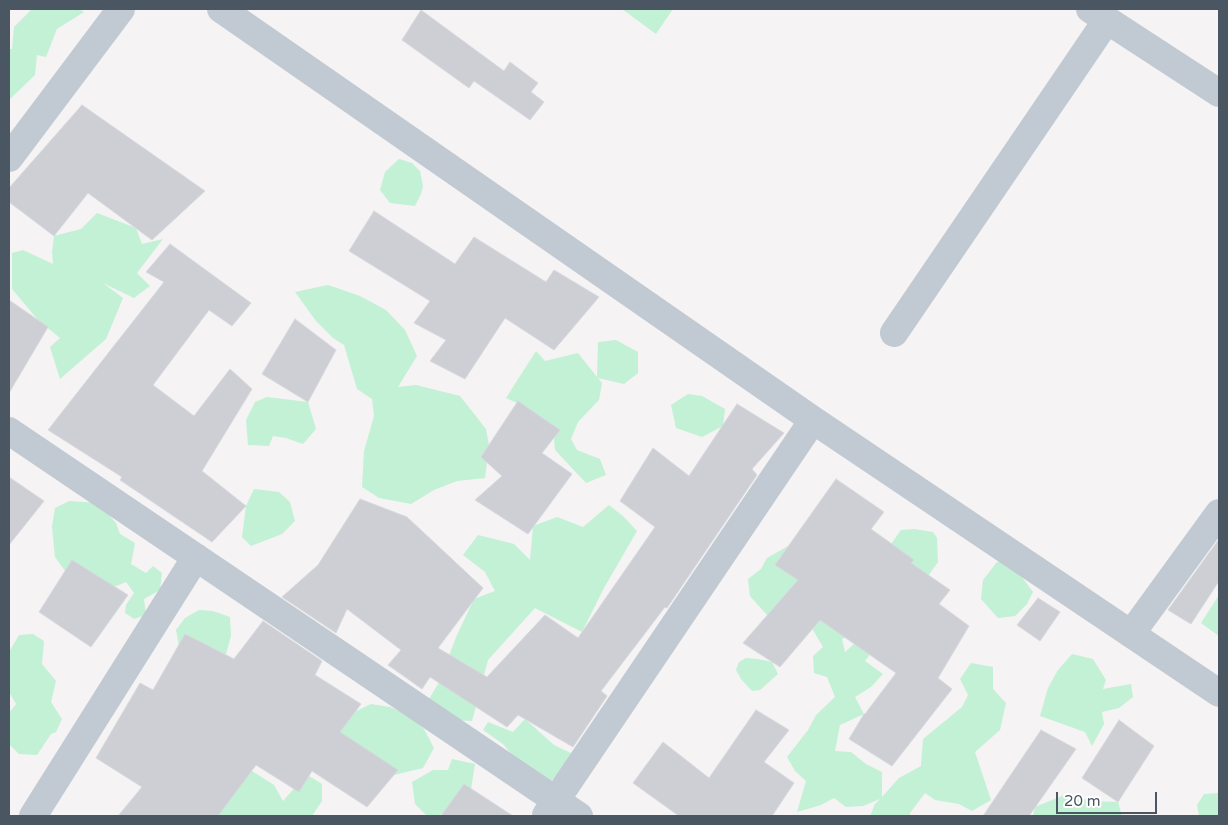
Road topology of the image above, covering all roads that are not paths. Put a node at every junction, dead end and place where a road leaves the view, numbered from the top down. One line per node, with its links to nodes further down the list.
1 (121, 9): 5 (street)
2 (221, 9): 7 (street)
3 (1098, 14): 4 (street); 6 (street)
4 (1219, 93)
5 (9, 158)
6 (894, 333)
7 (812, 420): 11 (street); 13 (street)
8 (9, 431): 10 (street)
9 (1219, 513): 11 (street)
10 (196, 557): 13 (street); 14 (street)
11 (1131, 634): 12 (street)
12 (1219, 693)
13 (551, 808): 15 (street)
14 (33, 816)
15 (579, 816)

